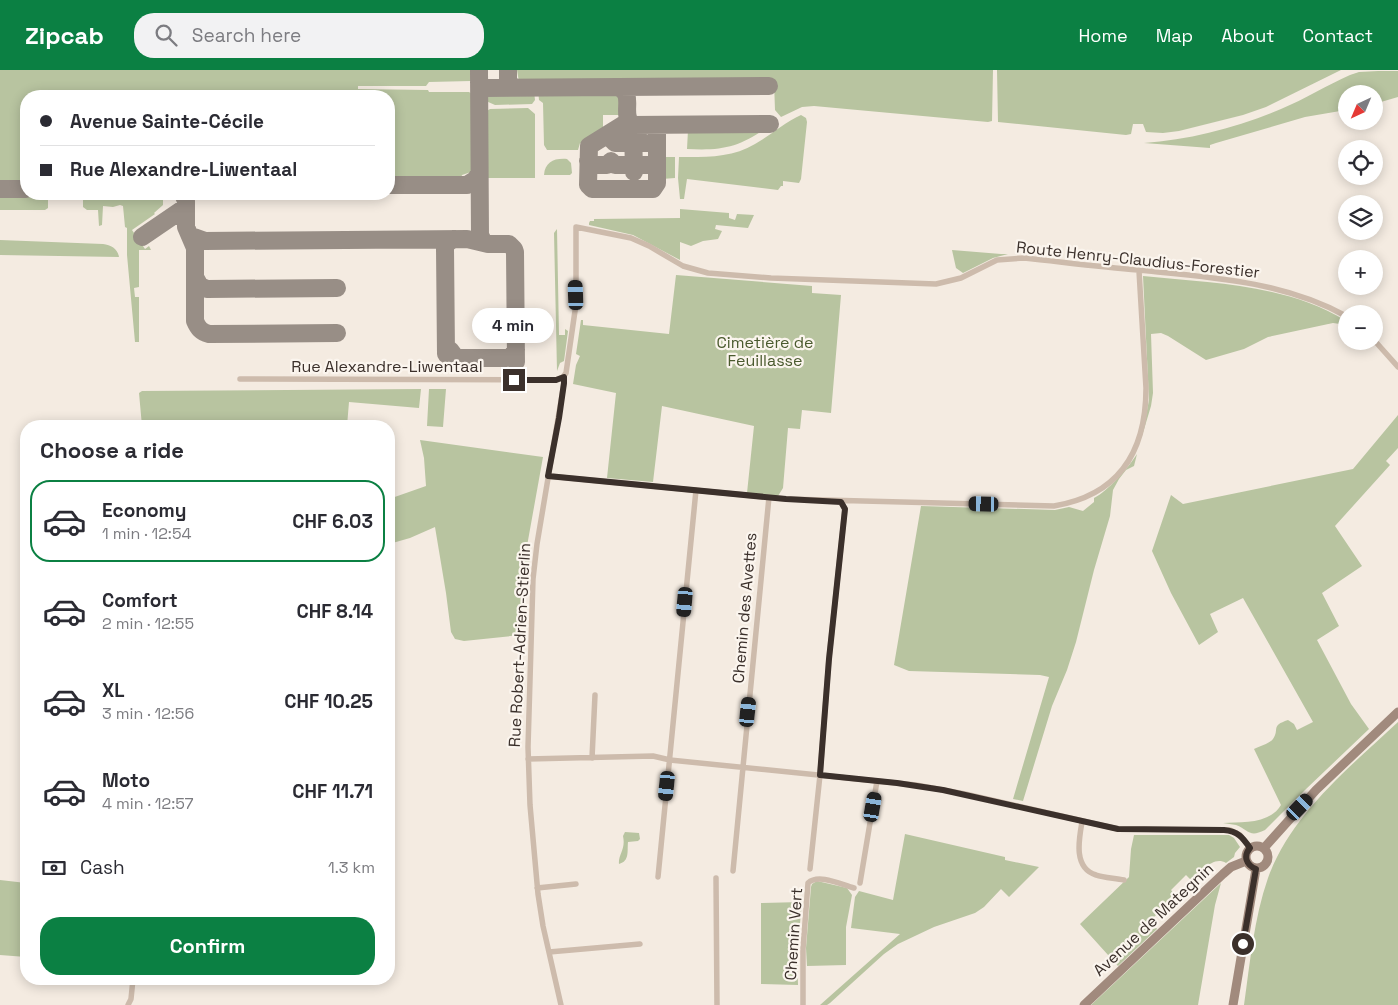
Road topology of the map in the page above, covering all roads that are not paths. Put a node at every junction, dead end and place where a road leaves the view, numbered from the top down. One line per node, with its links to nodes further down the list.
1 (576, 227): 2 (street, Route Henry-Claudius-Forestier); 6 (street, Rue Robert-Adrien-Stierlin)
2 (1140, 271): 3 (street, Route Henry-Claudius-Forestier); 11 (street)
3 (1338, 312)
4 (1383, 350): 5 (street)
5 (1398, 367)
6 (564, 377): 7 (street, Rue Alexandre-Liwentaal); 8 (street, Rue Robert-Adrien-Stierlin)
7 (240, 379)
8 (548, 476): 9 (street); 15 (street, Rue Robert-Adrien-Stierlin)
9 (696, 490): 10 (street); 16 (street)
10 (768, 497): 11 (street); 17 (street, Chemin des Avettes)
11 (841, 502): 18 (street)
12 (595, 695): 14 (street)
13 (1398, 712): 22 (main road)
14 (592, 758): 15 (street); 16 (street)
15 (528, 759): 32 (street, Rue Robert-Adrien-Stierlin)
16 (670, 760): 17 (street); 27 (street)
17 (743, 768): 18 (street); 26 (street, Chemin des Avettes)
18 (820, 775): 19 (street); 24 (street)
19 (877, 781): 20 (street); 30 (street)
20 (1082, 822): 21 (street); 29 (street)
21 (1250, 848): 22 (main road); 23 (main road)
22 (1264, 848): 25 (main road)
23 (1246, 861): 25 (main road); 41 (main road, Avenue de Mategnin)
24 (810, 869)
25 (1256, 869): 42 (main road)
26 (733, 871)
27 (658, 877)
28 (716, 878): 39 (street)
29 (1124, 880)
30 (860, 883)
31 (576, 884): 32 (street)
32 (537, 888): 35 (street, Rue Robert-Adrien-Stierlin)
33 (854, 888): 40 (street, Chemin Vert)
34 (640, 944): 35 (street)
35 (549, 952): 38 (street, Rue Robert-Adrien-Stierlin)
36 (132, 985): 37 (street)
37 (128, 1005)
38 (561, 1005)
39 (718, 1005)
40 (804, 1005)
41 (1084, 1005)
42 (1233, 1005)

